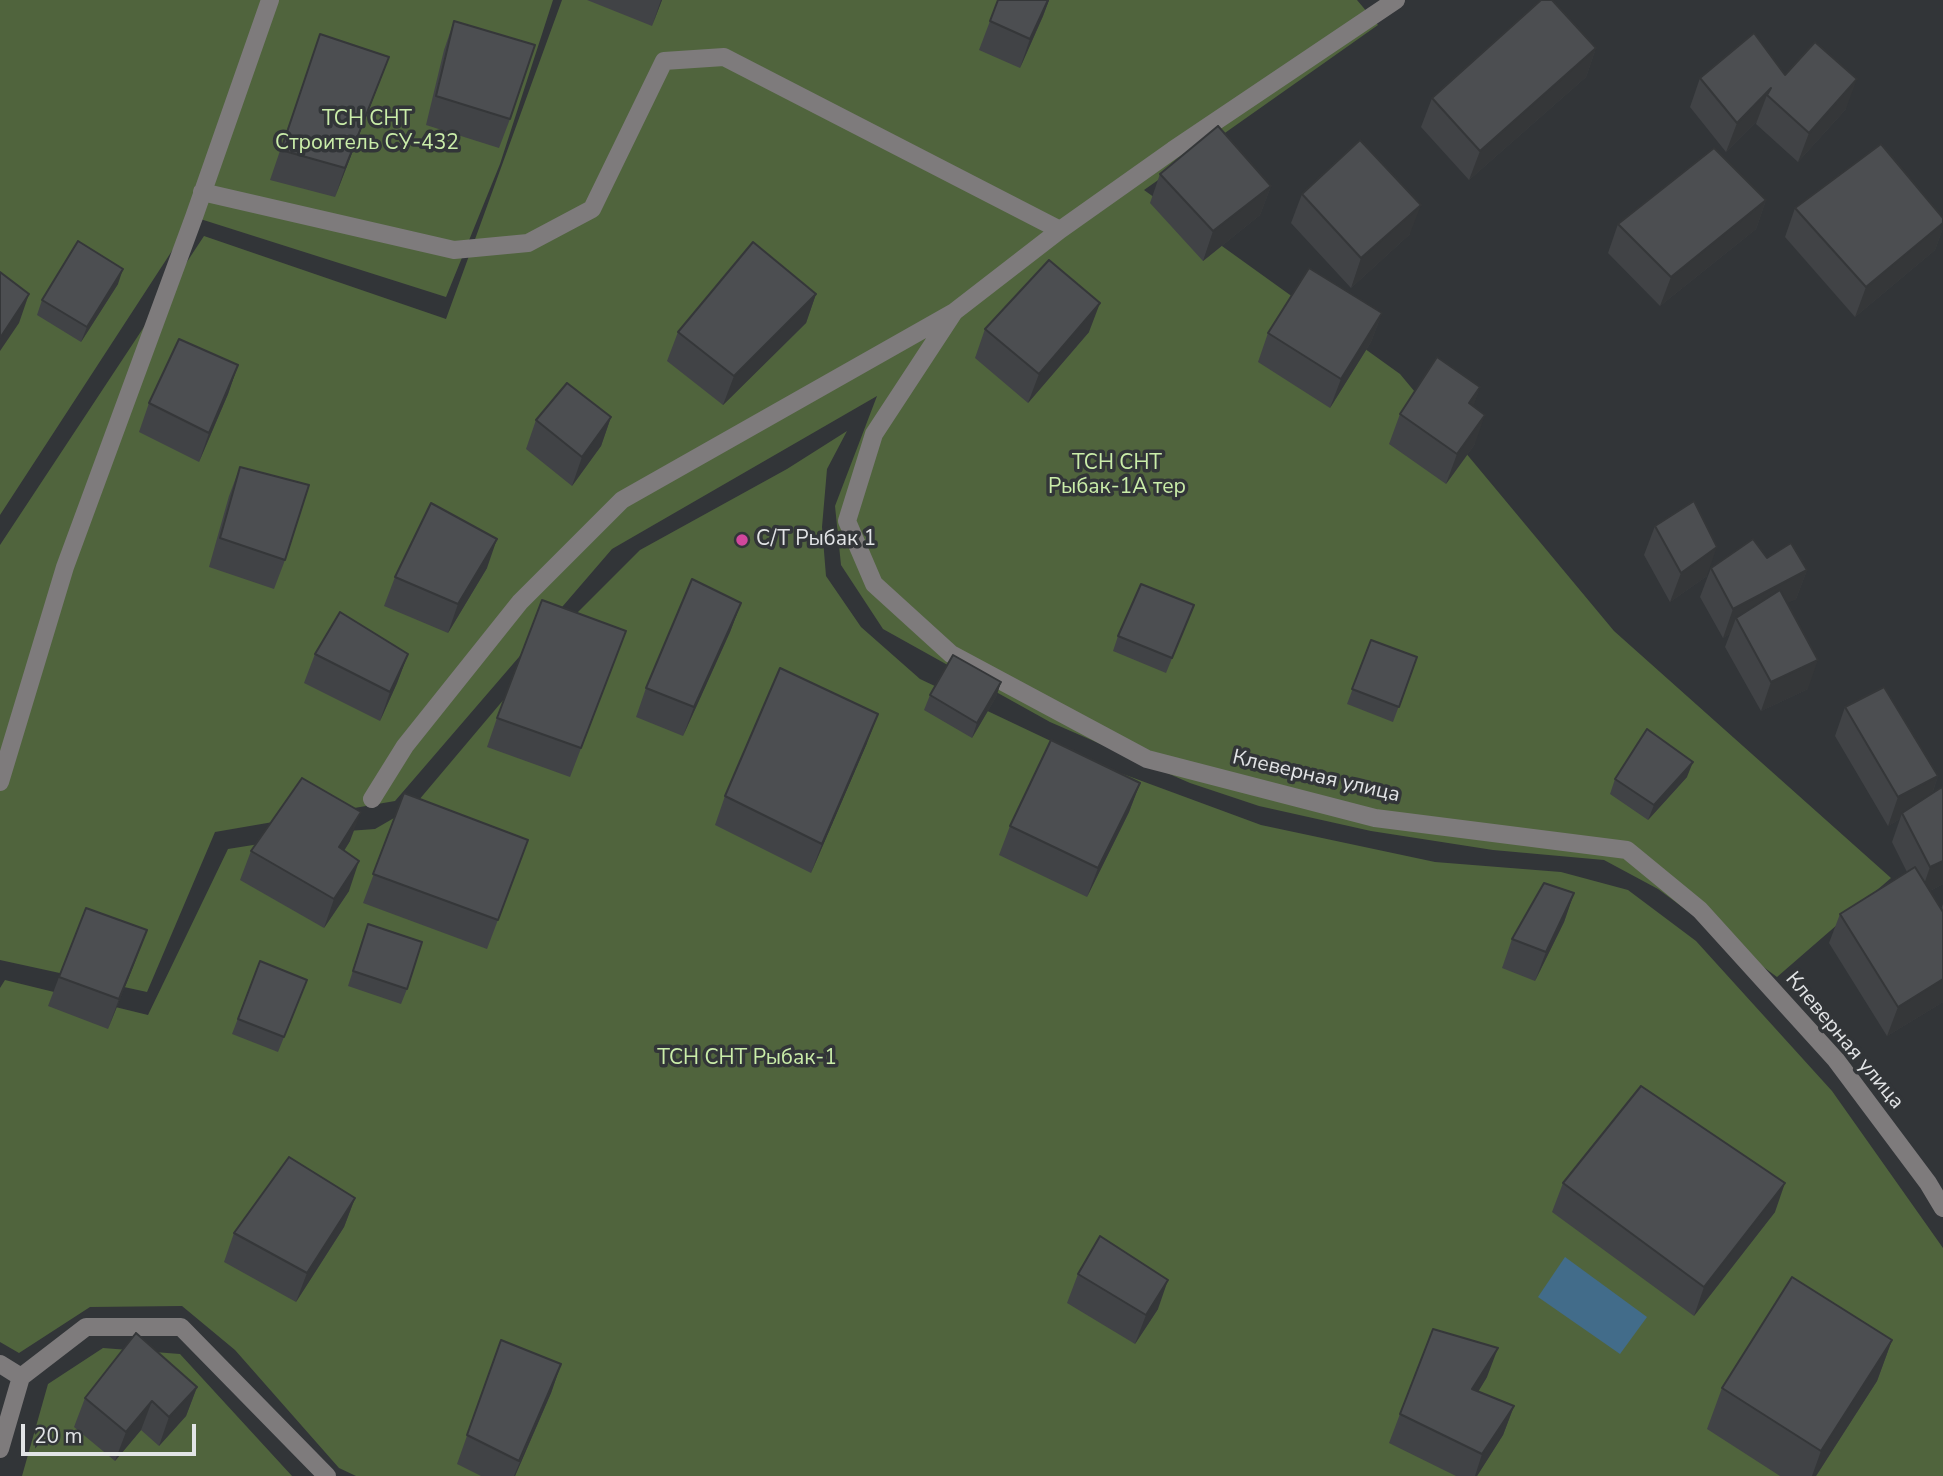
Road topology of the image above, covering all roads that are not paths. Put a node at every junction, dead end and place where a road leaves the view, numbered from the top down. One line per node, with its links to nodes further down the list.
1 (270, 0): 3 (lane)
2 (1396, 0): 4 (lane)
3 (202, 192): 4 (lane); 6 (lane)
4 (1060, 230): 5 (lane)
5 (954, 312): 7 (lane); 8 (lane, Клеверная улица)
6 (0, 782)
7 (372, 799)
8 (1943, 1208)
9 (0, 1364): 10 (lane)
10 (21, 1377): 11 (lane); 12 (lane)
11 (0, 1449)
12 (327, 1476)

